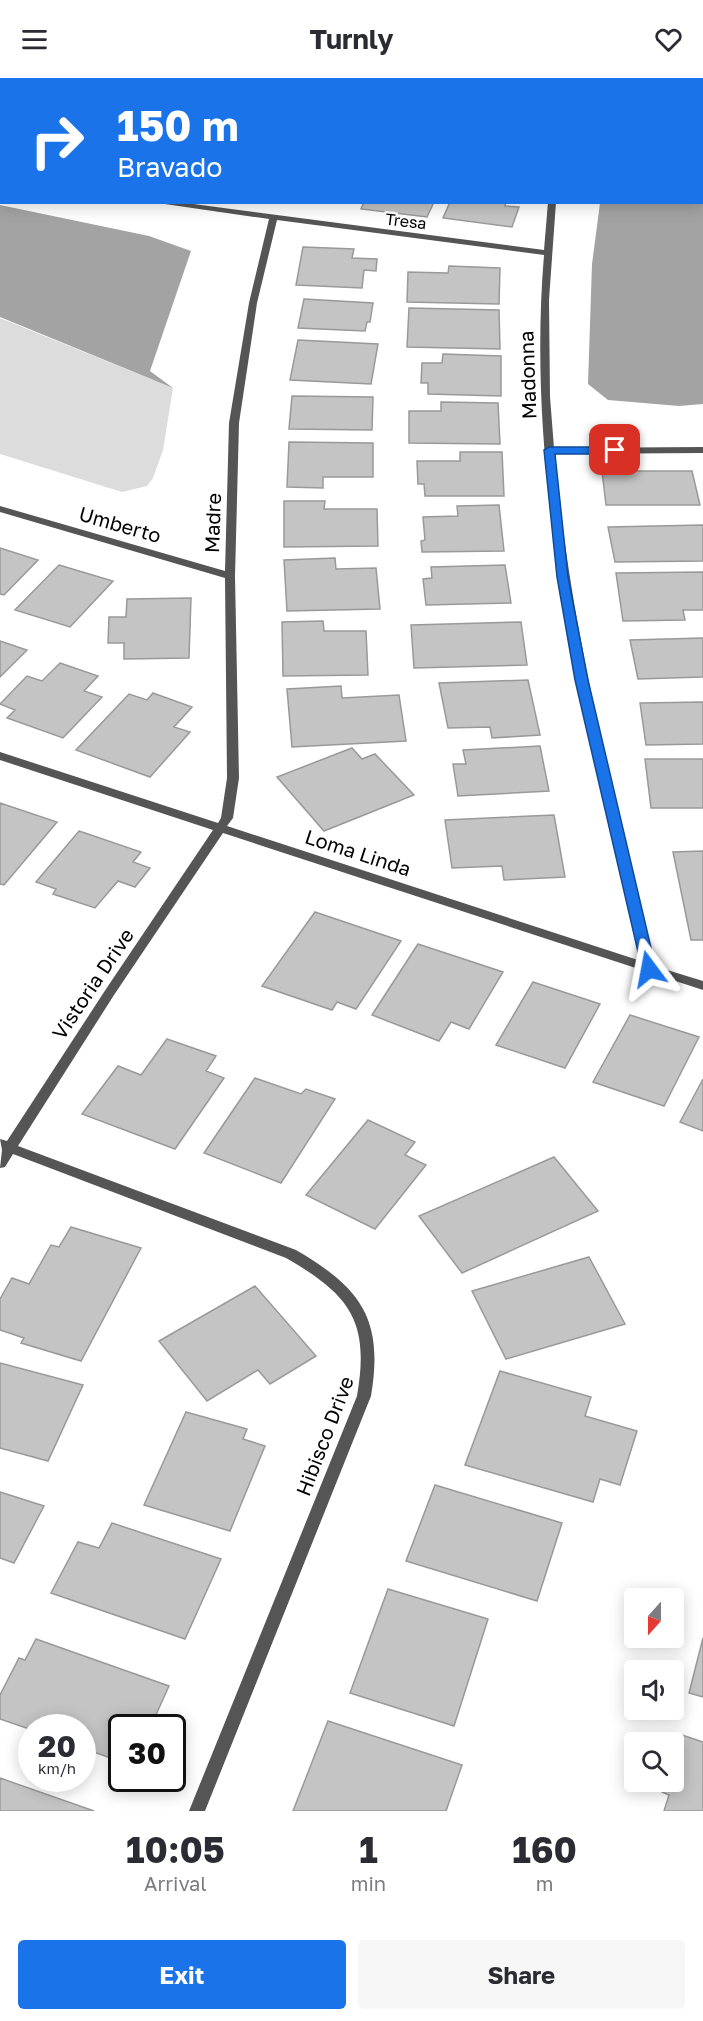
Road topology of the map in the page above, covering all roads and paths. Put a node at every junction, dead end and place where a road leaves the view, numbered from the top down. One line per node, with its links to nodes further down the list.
1 (168, 204): 3 (street, Tresa)
2 (552, 204): 4 (street, Madonna)
3 (273, 220): 4 (street, Tresa); 8 (street, Madre)
4 (545, 253): 5 (street, Madonna)
5 (549, 450): 6 (street); 11 (street, Madonna)
6 (703, 450)
7 (0, 509): 8 (street, Umberto)
8 (230, 576): 10 (street, Madre)
9 (0, 756): 10 (street, Loma Linda)
10 (221, 828): 11 (street, Loma Linda); 13 (street, Vistoria Drive)
11 (649, 969): 12 (street, Loma Linda)
12 (703, 987)
13 (5, 1145): 14 (street, Vistoria Drive); 15 (street, Hibisco Drive)
14 (0, 1162)
15 (197, 1811)

